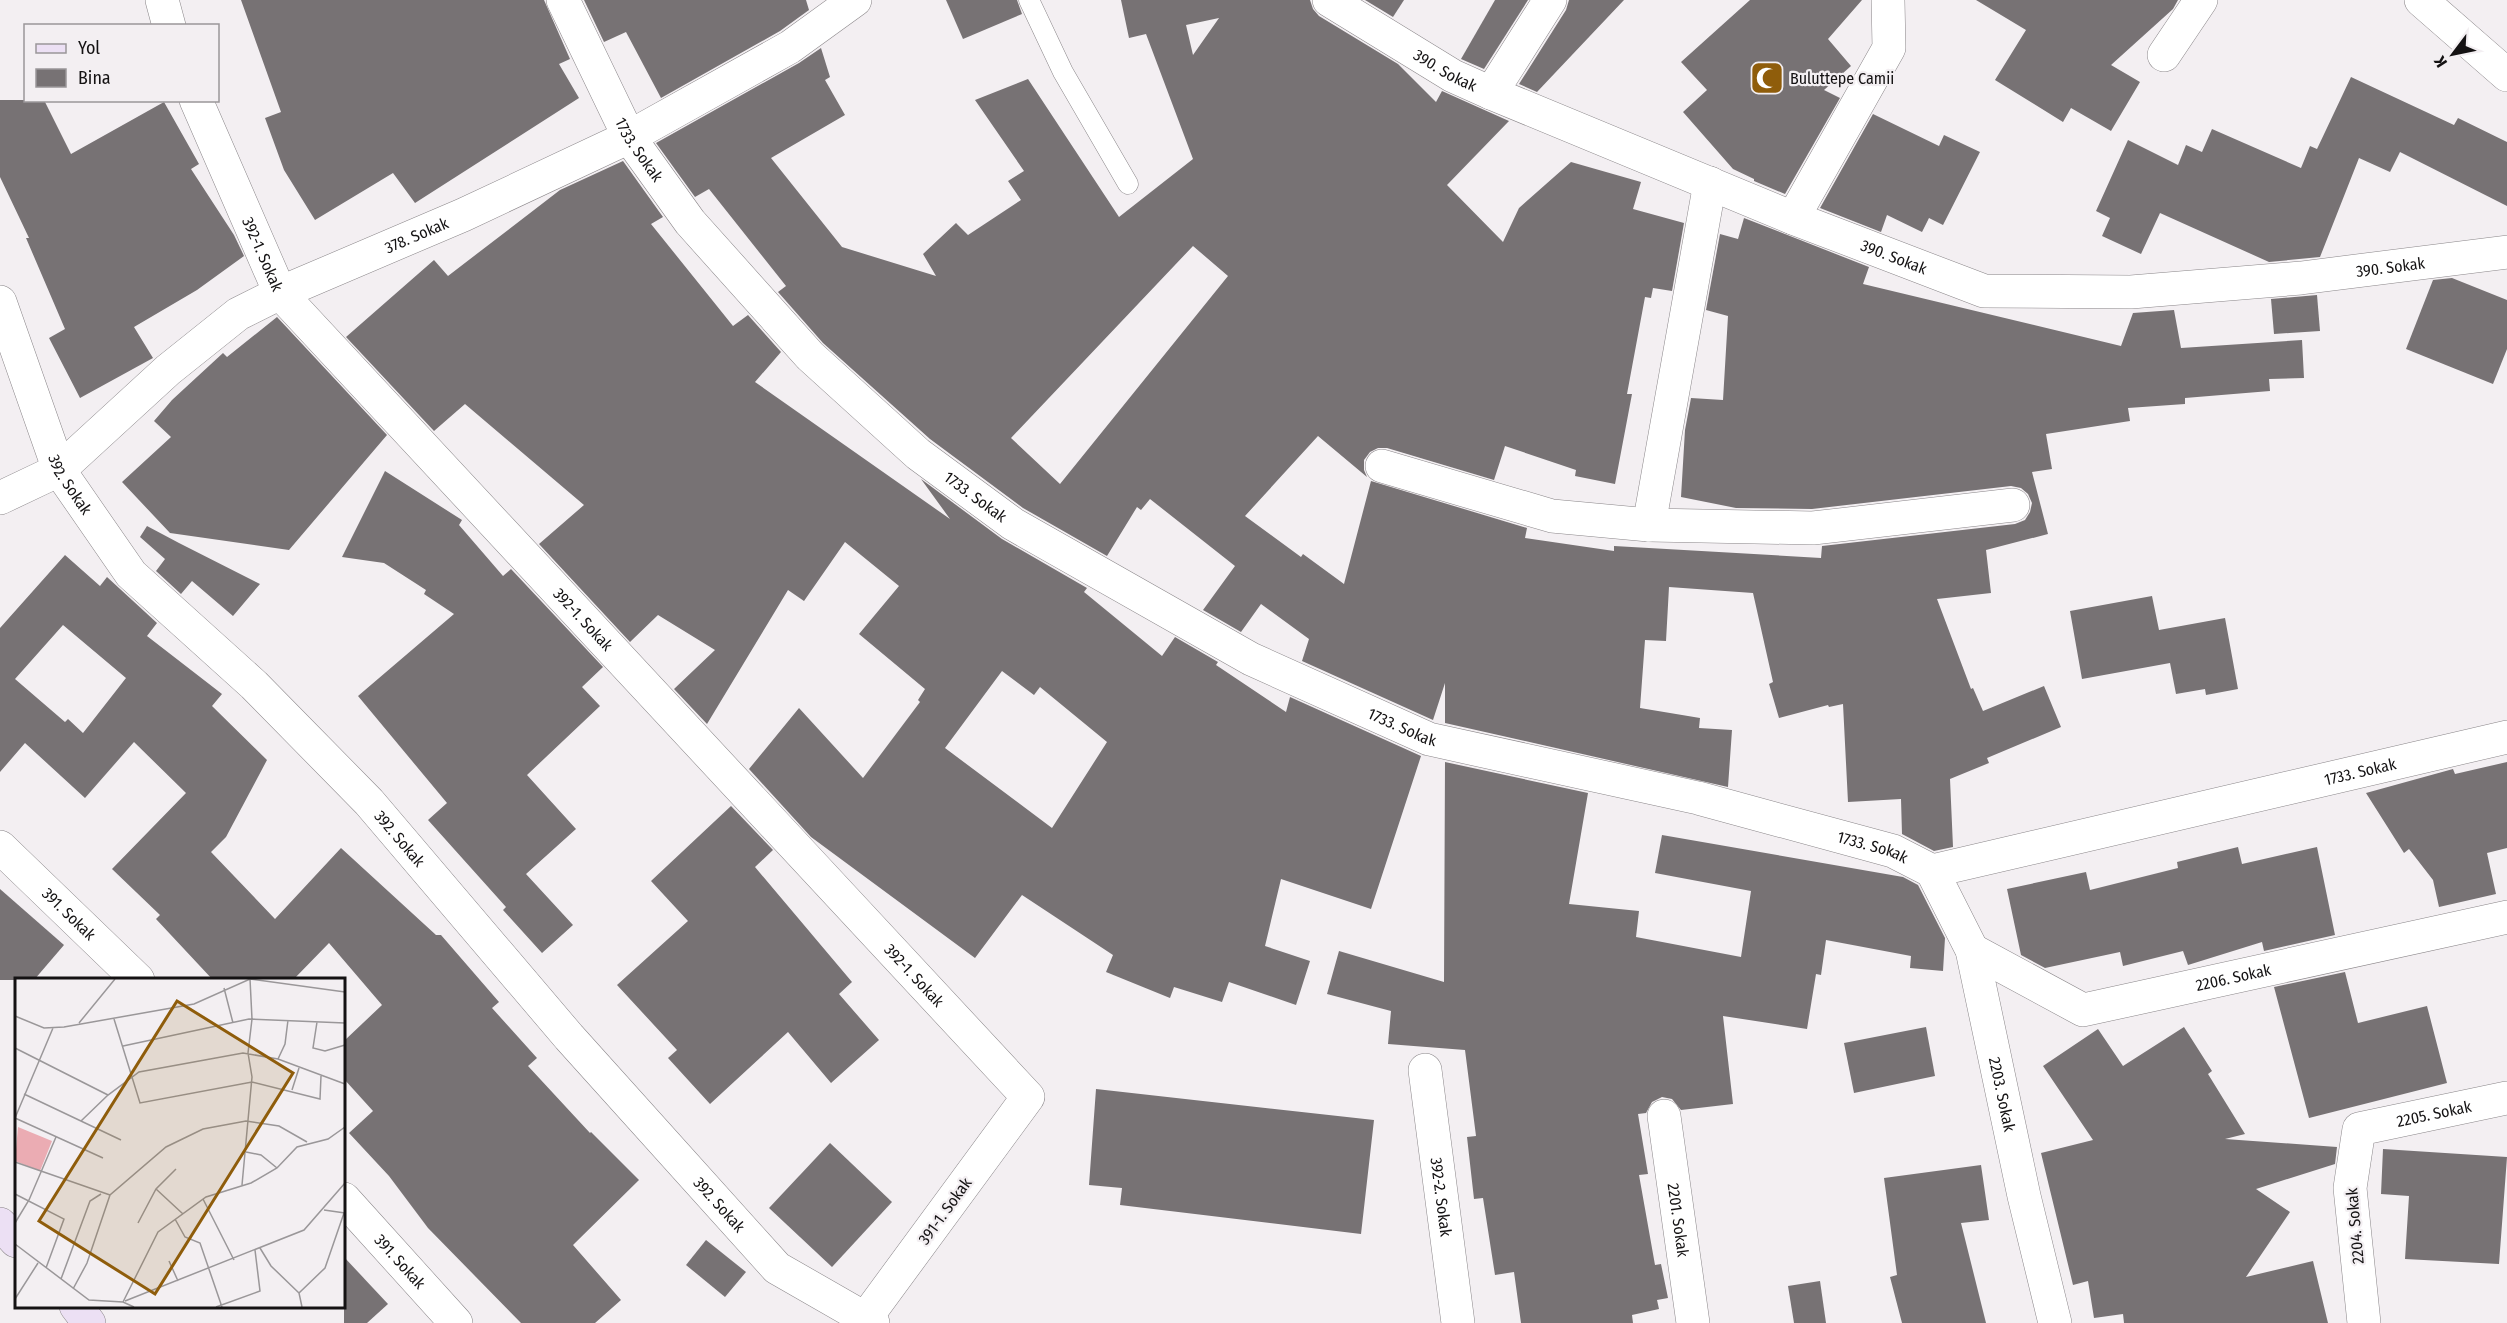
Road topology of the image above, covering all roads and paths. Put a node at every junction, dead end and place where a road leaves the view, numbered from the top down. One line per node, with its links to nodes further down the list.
1 (162, 0): 10 (street)
2 (563, 0): 15 (street, 1733. Sokak)
3 (855, 0): 15 (street, 378. Sokak)
4 (1029, 0): 17 (lane)
5 (1329, 0): 13 (street, 390. Sokak)
6 (1551, 0): 13 (street)
7 (1888, 0): 18 (street)
8 (2200, 0): 11 (street)
9 (2421, 0): 12 (street)
10 (168, 24)
11 (2164, 55)
12 (2507, 75)
13 (1491, 93): 16 (street, 390. Sokak)
14 (197, 102): 20 (street, 392-1. Sokak)
15 (629, 137): 20 (street, 378. Sokak); 29 (street, 1733. Sokak)
16 (1710, 183): 18 (street, 390. Sokak); 26 (street)
17 (1128, 184)
18 (1793, 218): 19 (street, 390. Sokak)
19 (2507, 252)
20 (280, 292): 23 (street, 378. Sokak); 34 (street, 392-1. Sokak)
21 (0, 302): 23 (street, 392. Sokak)
22 (1382, 466): 26 (street)
23 (59, 470): 24 (street, 378. Sokak); 42 (street, 392. Sokak)
24 (0, 498)
25 (2013, 506): 26 (street)
26 (1649, 525)
27 (2507, 737): 29 (street, 1733. Sokak)
28 (0, 847): 32 (street, 391. Sokak)
29 (1932, 871): 31 (street, 2203. Sokak)
30 (2507, 917): 31 (street, 2206. Sokak)
31 (1972, 950): 47 (street, 2203. Sokak)
32 (136, 978)
33 (1425, 1070): 45 (street, 392-2. Sokak)
34 (1028, 1097): 42 (street, 391-1. Sokak)
35 (2507, 1098): 37 (street, 2205. Sokak)
36 (1664, 1116): 46 (street, 2201. Sokak)
37 (2359, 1129): 48 (street, 2204. Sokak)
38 (345, 1200): 44 (street, 391. Sokak)
39 (0, 1224): 40 (street)
40 (15, 1240)
41 (78, 1308): 43 (street)
42 (867, 1322)
43 (89, 1323)
44 (456, 1323)
45 (1458, 1323)
46 (1693, 1323)
47 (2055, 1323)
48 (2364, 1323)

